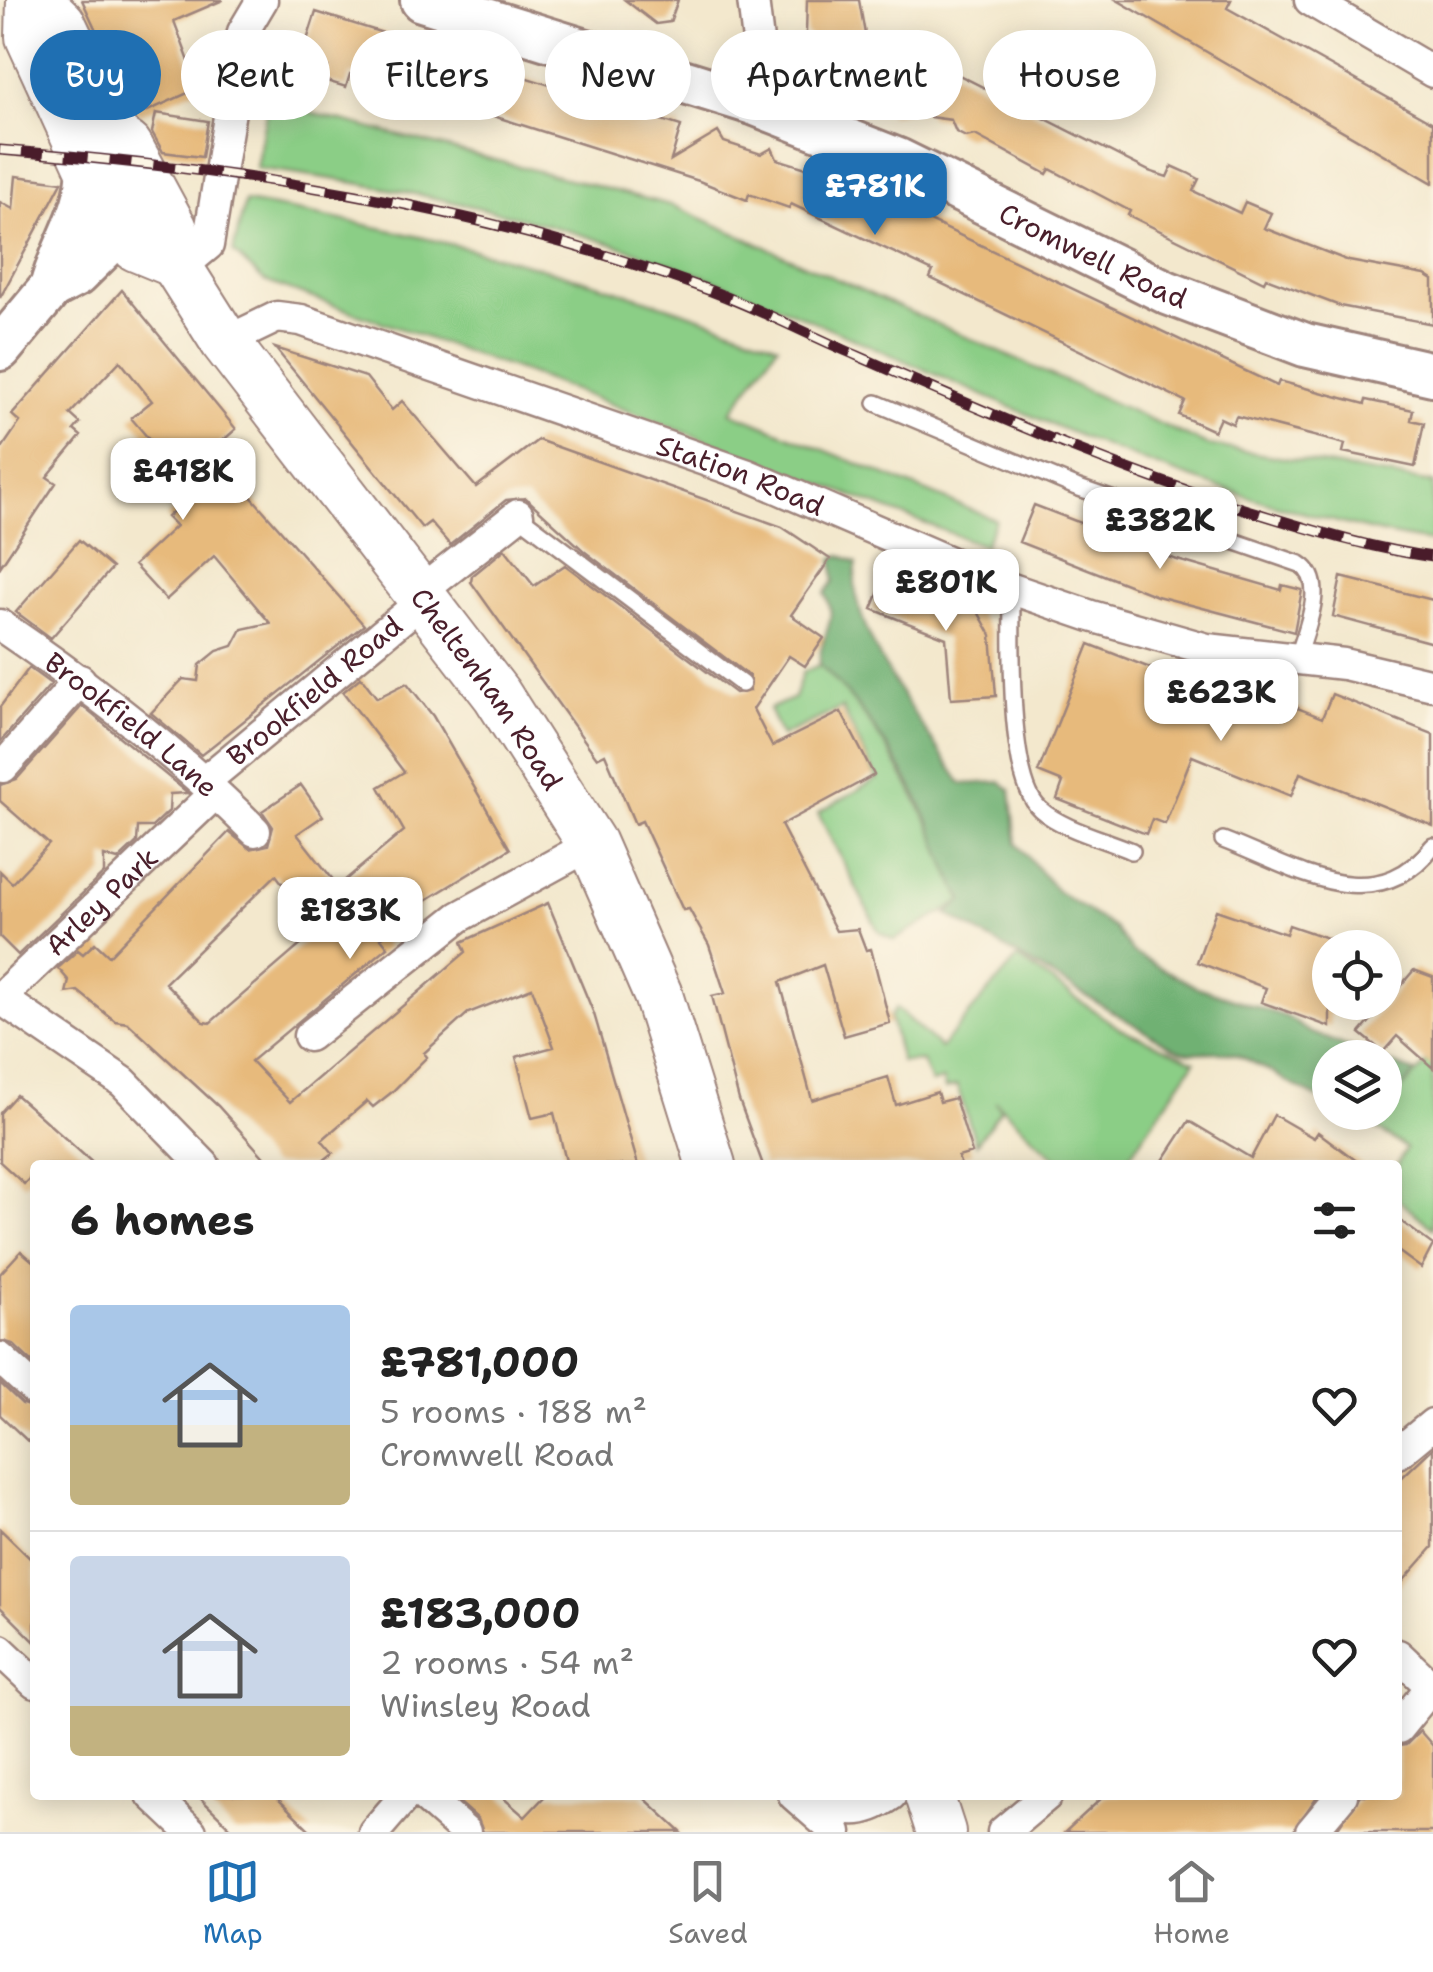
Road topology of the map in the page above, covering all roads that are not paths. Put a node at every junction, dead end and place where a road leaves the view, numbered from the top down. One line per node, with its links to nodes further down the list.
1 (34, 0): 10 (main road, Cheltenham Road)
2 (262, 0): 12 (street)
3 (422, 0): 8 (street, Cromwell Road)
4 (753, 0): 6 (street)
5 (1310, 0): 7 (street)
6 (757, 30)
7 (1433, 72)
8 (711, 90)
9 (797, 120): 16 (street, Cromwell Road)
10 (102, 151): 11 (main road, Cheltenham Road); 12 (main road, Cheltenham Road); 13 (street)
11 (124, 228): 12 (main road, Cheltenham Road); 13 (street)
12 (177, 266): 14 (main road, Cheltenham Road)
13 (51, 288): 15 (street)
14 (225, 342): 19 (street, Station Road); 20 (main road, Cheltenham Road)
15 (0, 349)
16 (1433, 374)
17 (876, 403): 22 (lane)
18 (518, 515): 20 (street, Brookfield Road); 24 (lane)
19 (1012, 589): 22 (street, Station Road); 32 (lane)
20 (422, 596): 27 (street, Brookfield Road); 30 (main road, Cheltenham Road)
21 (0, 626): 23 (street, Brookfield Lane)
22 (1298, 657): 25 (street, Station Road)
23 (80, 680): 26 (street); 27 (street, Brookfield Lane)
24 (742, 684)
25 (1433, 685)
26 (3, 768)
27 (204, 793): 28 (street, Brookfield Lane); 33 (street, Arley Park)
28 (255, 831)
29 (1223, 840): 31 (lane)
30 (592, 844): 34 (street); 36 (main road, Cheltenham Road)
31 (1433, 846)
32 (1132, 851)
33 (0, 998): 35 (street)
34 (309, 1036)
35 (199, 1160)
36 (709, 1160)
37 (0, 1358): 38 (street)
38 (30, 1385)
39 (1433, 1424): 40 (street)
40 (1402, 1451)
41 (0, 1650): 43 (street)
42 (1402, 1659): 44 (street)
43 (30, 1678)
44 (1432, 1686): 45 (street)
45 (1402, 1723)
46 (157, 1800): 56 (street)
47 (402, 1800): 57 (street)
48 (429, 1800): 58 (street)
49 (800, 1800): 59 (street)
50 (828, 1800): 51 (street)
51 (886, 1800)
52 (896, 1800): 60 (main road)
53 (931, 1800): 61 (main road)
54 (1040, 1800): 62 (street)
55 (1338, 1800): 63 (street)
56 (191, 1832)
57 (374, 1832)
58 (464, 1832)
59 (836, 1832)
60 (909, 1832)
61 (941, 1832)
62 (1003, 1832)
63 (1311, 1832)

